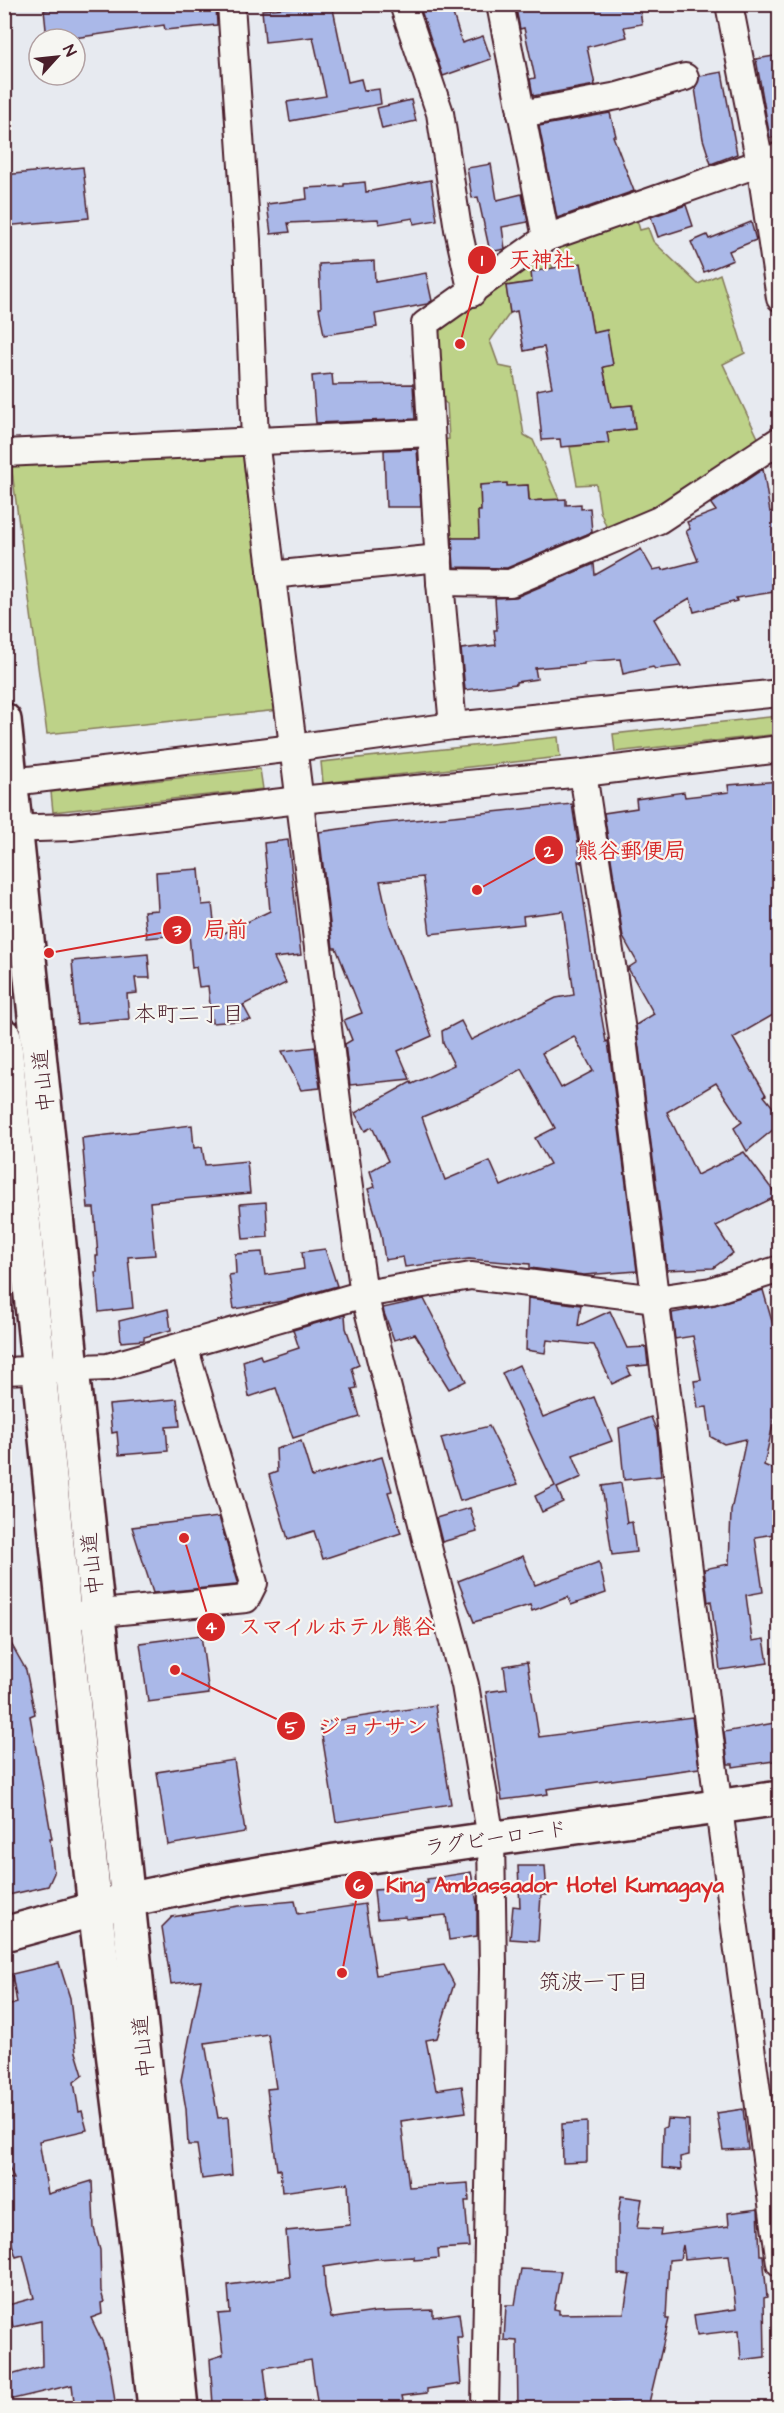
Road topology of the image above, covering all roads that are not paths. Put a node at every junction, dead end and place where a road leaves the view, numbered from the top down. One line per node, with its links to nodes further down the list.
1 (231, 4): 12 (street)
2 (403, 4): 9 (street)
3 (500, 4): 6 (street)
4 (729, 4): 7 (street)
5 (685, 77): 6 (street)
6 (521, 114): 8 (street)
7 (770, 160): 8 (street); 10 (street)
8 (546, 238): 9 (street)
9 (471, 293): 11 (street)
10 (780, 298)
11 (431, 433): 12 (street); 15 (street)
12 (255, 440): 14 (street); 16 (street)
13 (780, 440): 15 (street)
14 (4, 453)
15 (440, 570): 16 (street); 19 (street)
16 (272, 575): 20 (street)
17 (780, 693): 19 (street)
18 (4, 720): 23 (main road, 中山道)
19 (453, 726): 20 (street)
20 (293, 748): 23 (street); 24 (street)
21 (780, 749): 22 (street)
22 (583, 773): 24 (street); 29 (street)
23 (8, 783): 25 (main road, 中山道)
24 (299, 800): 25 (street); 28 (street)
25 (10, 829): 31 (main road, 中山道)
26 (4, 1036): 32 (main road, 中山道)
27 (780, 1269): 29 (street)
28 (364, 1294): 29 (street); 30 (street); 37 (street)
29 (656, 1299): 36 (street)
30 (184, 1346): 31 (street); 34 (street)
31 (73, 1368): 32 (street); 34 (main road, 中山道)
32 (38, 1369): 33 (street); 34 (main road, 中山道)
33 (4, 1371)
34 (81, 1615): 38 (main road, 中山道); 39 (main road, 中山道)
35 (780, 1798): 36 (main road, ラグビーロード)
36 (719, 1807): 37 (main road, ラグビーロード); 41 (street)
37 (490, 1838): 38 (main road, ラグビーロード); 44 (street)
38 (128, 1900): 39 (main road, ラグビーロード); 43 (main road, 中山道)
39 (95, 1909): 40 (main road, ラグビーロード); 42 (main road, 中山道)
40 (4, 1934)
41 (780, 2263)
42 (155, 2409)
43 (181, 2409)
44 (486, 2409)

